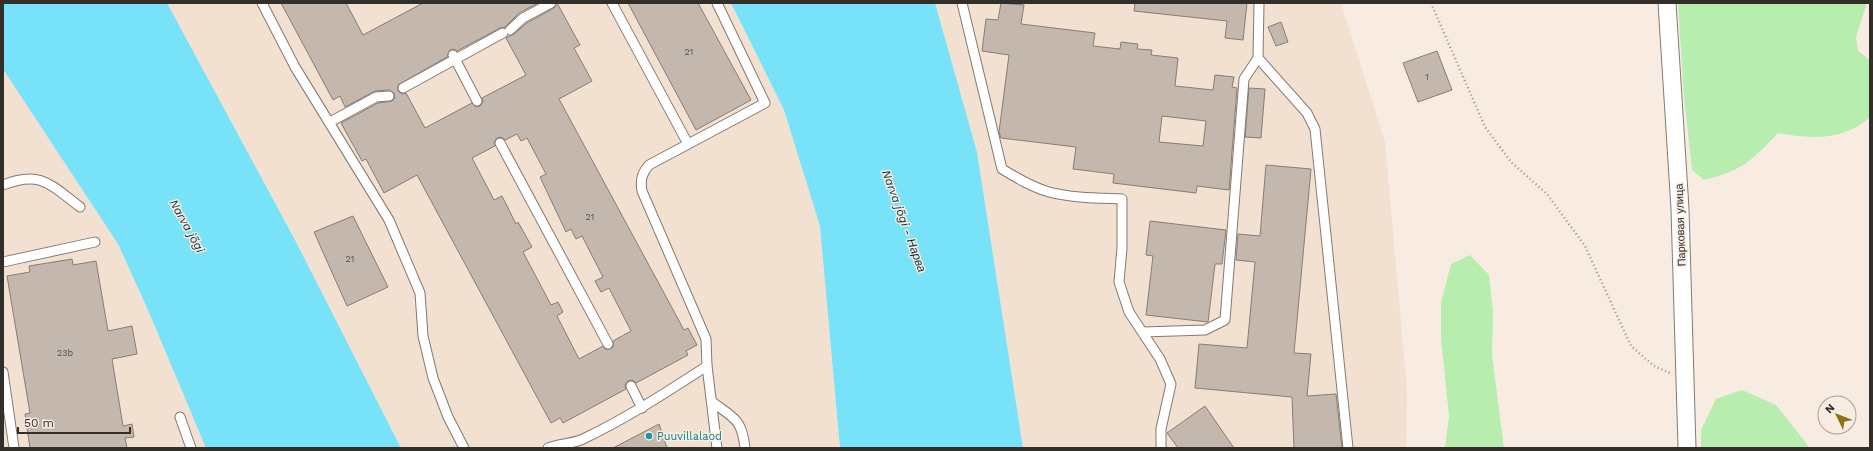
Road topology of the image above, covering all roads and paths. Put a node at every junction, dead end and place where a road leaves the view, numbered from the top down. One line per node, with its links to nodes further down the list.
1 (262, 3): 14 (lane)
2 (551, 3): 9 (lane)
3 (612, 3): 16 (lane)
4 (717, 3): 16 (lane)
5 (962, 3): 21 (lane)
6 (1259, 3): 10 (lane)
7 (1431, 3): 25 (path)
8 (1667, 3): 25 (street, Парковая улица)
9 (454, 57): 11 (lane); 13 (lane)
10 (1258, 58): 21 (lane); 37 (lane)
11 (404, 88)
12 (390, 96): 14 (lane)
13 (477, 100)
14 (330, 122): 32 (lane)
15 (500, 143): 22 (lane)
16 (688, 144): 23 (lane)
17 (3, 185): 18 (lane)
18 (80, 207)
19 (95, 242): 20 (lane)
20 (3, 262)
21 (1143, 332): 36 (lane)
22 (608, 344)
23 (707, 366): 27 (lane); 28 (lane)
24 (3, 372): 30 (lane)
25 (1686, 380): 38 (street, Парковая улица)
26 (631, 386): 28 (lane)
27 (712, 402): 34 (lane); 35 (lane)
28 (642, 408): 33 (lane)
29 (180, 416): 31 (lane)
30 (14, 448)
31 (191, 448)
32 (464, 448)
33 (548, 448)
34 (717, 448)
35 (744, 448)
36 (1161, 448)
37 (1348, 448)
38 (1687, 448)

